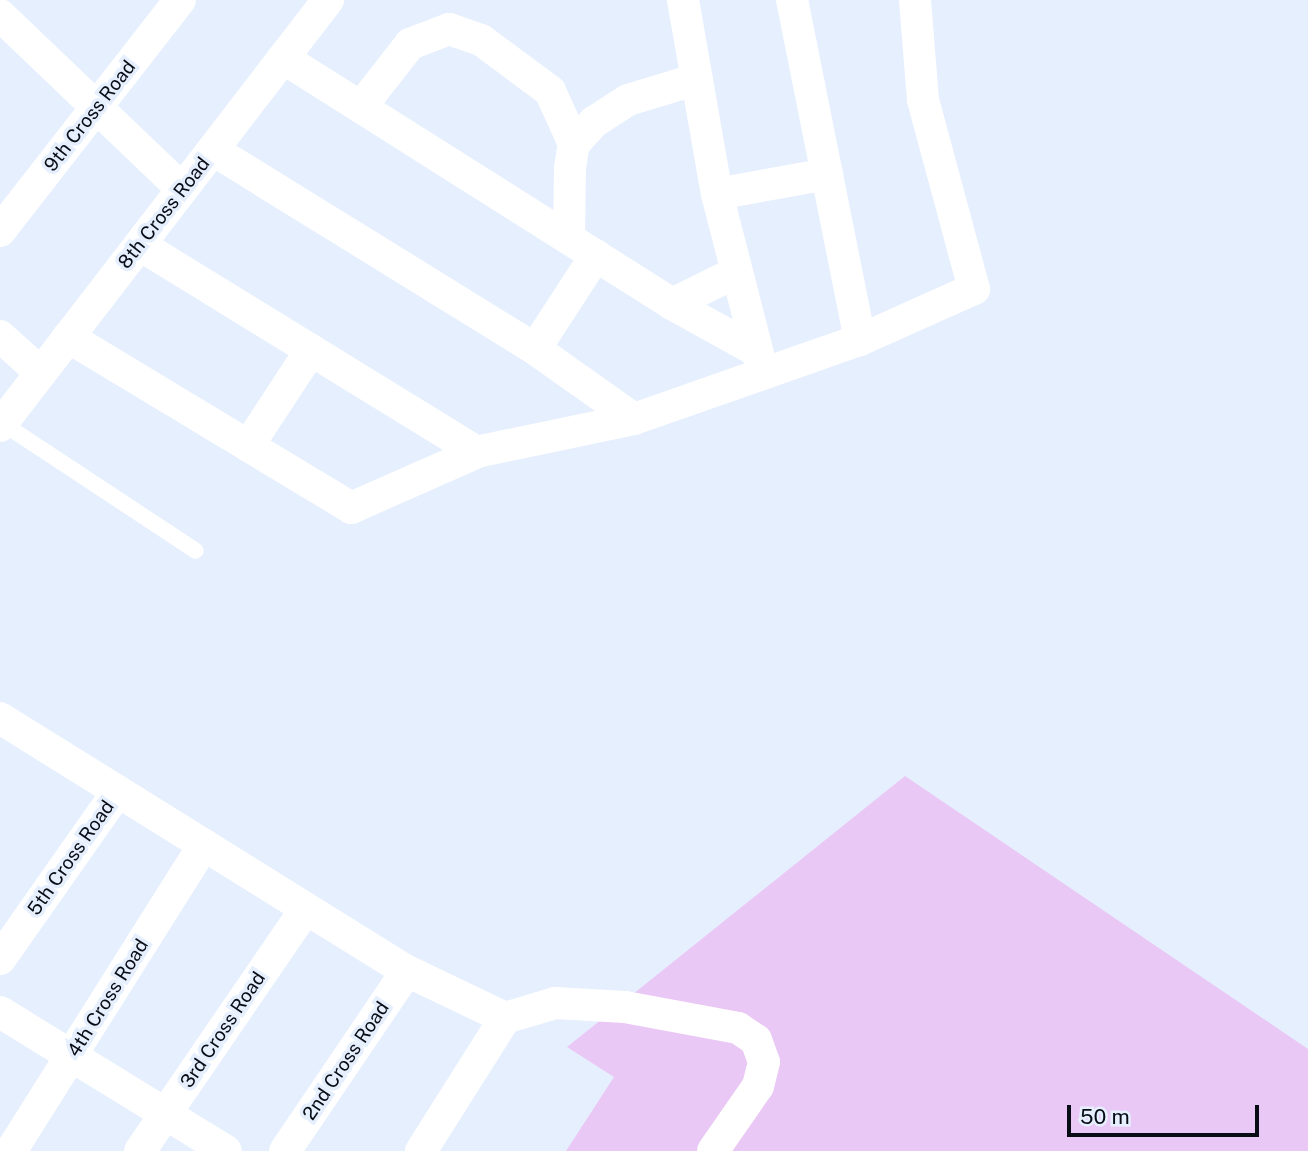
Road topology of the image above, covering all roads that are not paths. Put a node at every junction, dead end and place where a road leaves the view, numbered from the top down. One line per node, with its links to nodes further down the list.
1 (180, 0): 9 (street, 9th Cross Road)
2 (328, 0): 7 (street, 8th Cross Road)
3 (683, 0): 8 (street)
4 (792, 0): 13 (street)
5 (915, 0): 24 (street)
6 (7, 16): 9 (street)
7 (283, 58): 10 (street); 12 (street, 8th Cross Road)
8 (697, 79): 11 (street); 15 (street)
9 (96, 107): 14 (street); 16 (street, 9th Cross Road)
10 (361, 107): 11 (street); 17 (street)
11 (574, 144): 17 (street)
12 (213, 150): 14 (street, 8th Cross Road); 25 (street)
13 (827, 174): 15 (street); 24 (street)
14 (182, 189): 18 (street, 8th Cross Road)
15 (718, 194): 20 (street)
16 (0, 231)
17 (569, 238): 19 (street)
18 (140, 245): 23 (street, 8th Cross Road); 26 (street)
19 (596, 256): 21 (street); 25 (street)
20 (737, 272): 21 (street); 27 (street)
21 (672, 304): 27 (street)
22 (0, 335): 28 (street)
23 (68, 337): 28 (street, 8th Cross Road); 31 (street)
24 (860, 340): 27 (street)
25 (535, 349): 29 (street)
26 (311, 351): 31 (street); 32 (street)
27 (760, 362): 29 (street)
28 (41, 373): 30 (street, 8th Cross Road)
29 (634, 419): 32 (street)
30 (1, 425): 33 (lane)
31 (248, 446): 32 (street)
32 (478, 452)
33 (196, 551)
34 (4, 730): 35 (street)
35 (118, 791): 36 (street); 38 (street, 5th Cross Road)
36 (204, 845): 37 (street); 42 (street, 4th Cross Road)
37 (306, 909): 39 (street); 43 (street, 3rd Cross Road)
38 (0, 959)
39 (407, 971): 41 (street); 47 (street, 2nd Cross Road)
40 (0, 1012): 42 (street)
41 (505, 1018): 48 (street); 49 (street)
42 (72, 1056): 43 (street); 44 (street, 4th Cross Road)
43 (166, 1113): 45 (street, 3rd Cross Road); 46 (street)
44 (11, 1151)
45 (140, 1151)
46 (226, 1151)
47 (285, 1151)
48 (421, 1151)
49 (713, 1151)

